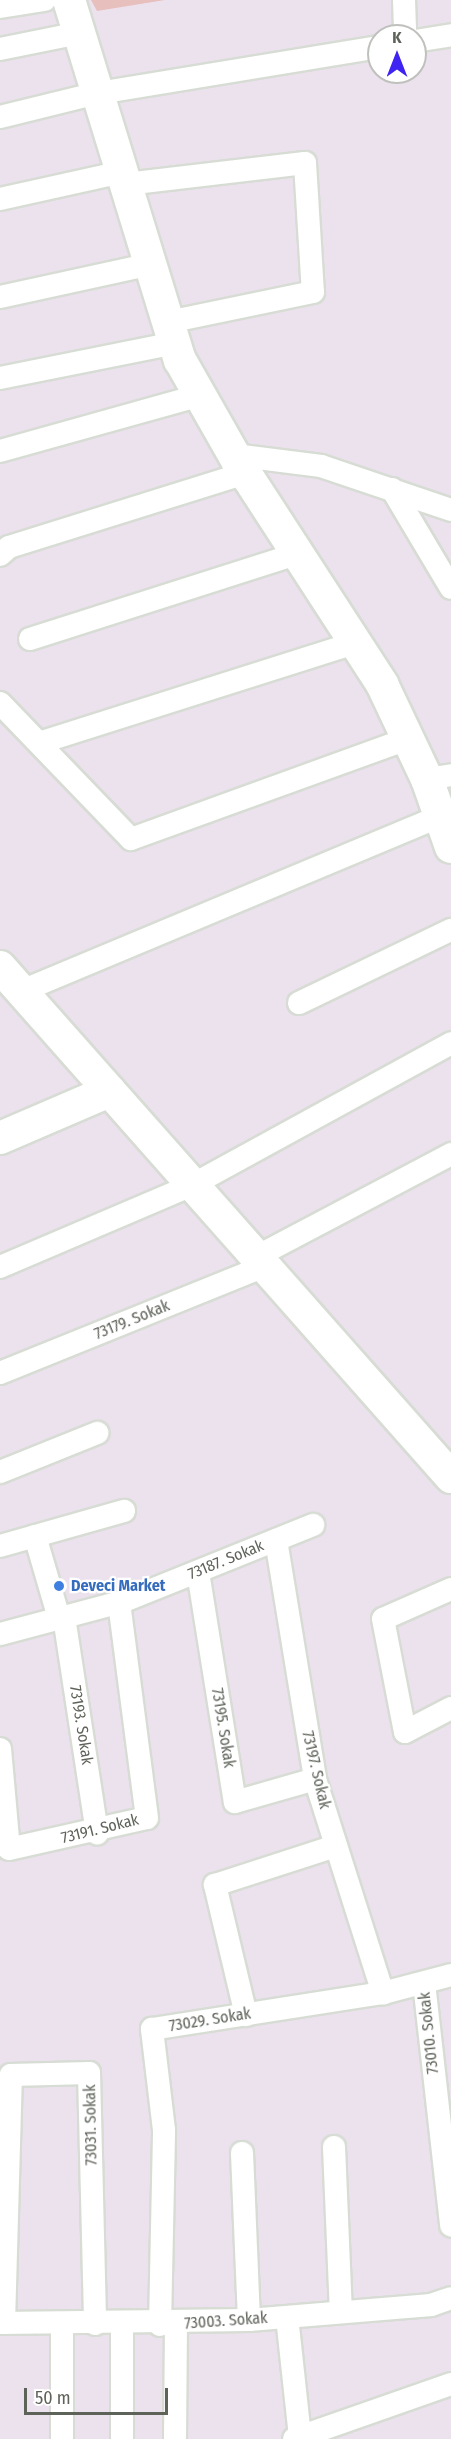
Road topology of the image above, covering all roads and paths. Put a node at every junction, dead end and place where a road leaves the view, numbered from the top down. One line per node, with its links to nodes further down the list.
1 (44, 0): 4 (street)
2 (69, 0): 6 (main road)
3 (404, 0): 5 (street)
4 (0, 7)
5 (405, 24)
6 (79, 33): 9 (street); 11 (main road)
7 (451, 35): 8 (street)
8 (427, 39)
9 (0, 49)
10 (367, 49): 11 (street)
11 (98, 93): 12 (street); 13 (main road)
12 (0, 117)
13 (124, 178): 14 (street); 15 (main road); 17 (street)
14 (0, 200)
15 (151, 264): 16 (street); 17 (main road)
16 (0, 297)
17 (172, 333): 18 (street); 19 (main road)
18 (0, 378)
19 (200, 395): 20 (street); 21 (main road)
20 (0, 451)
21 (240, 464): 22 (street); 24 (main road); 25 (street)
22 (392, 489): 23 (street); 26 (street)
23 (451, 510)
24 (297, 554): 27 (street); 28 (main road)
25 (0, 555)
26 (451, 588)
27 (30, 639)
28 (355, 643): 30 (main road); 31 (street)
29 (0, 703): 31 (street)
30 (408, 739): 31 (street); 32 (main road)
31 (39, 743)
32 (439, 777): 33 (main road)
33 (441, 816): 34 (main road); 37 (street)
34 (451, 847)
35 (451, 930): 38 (street)
36 (0, 967): 37 (main road)
37 (22, 991): 40 (main road)
38 (299, 1003)
39 (451, 1043): 43 (street)
40 (109, 1091): 41 (main road); 43 (main road)
41 (0, 1138)
42 (451, 1154): 44 (street, 73179. Sokak)
43 (192, 1185): 44 (main road); 45 (street)
44 (260, 1262): 46 (street, 73179. Sokak); 49 (main road)
45 (0, 1267)
46 (0, 1373)
47 (97, 1433): 48 (street)
48 (0, 1472)
49 (451, 1477)
50 (124, 1511): 52 (street)
51 (314, 1526): 53 (street, 73187. Sokak)
52 (35, 1536): 54 (street); 58 (street, 73193. Sokak)
53 (276, 1540): 55 (street, 73187. Sokak); 62 (street, 73197. Sokak)
54 (0, 1546)
55 (198, 1572): 57 (street, 73187. Sokak); 62 (street, 73195. Sokak)
56 (451, 1589): 60 (street)
57 (119, 1603): 58 (street, 73187. Sokak); 63 (street, 73191. Sokak)
58 (62, 1618): 59 (street, 73187. Sokak); 63 (street, 73193. Sokak)
59 (0, 1634)
60 (451, 1708)
61 (0, 1749): 63 (street, 73191. Sokak)
62 (315, 1779): 64 (street, 73197. Sokak)
63 (97, 1833)
64 (336, 1846): 67 (street, 73197. Sokak); 68 (street)
65 (451, 1975): 66 (street, 73029. Sokak)
66 (424, 1983): 67 (street, 73029. Sokak); 69 (street, 73010. Sokak)
67 (383, 1993): 68 (street, 73029. Sokak)
68 (246, 2015): 81 (street, 73029. Sokak)
69 (445, 2114): 72 (street, 73010. Sokak)
70 (334, 2147): 74 (street)
71 (242, 2154): 76 (street)
72 (451, 2225)
73 (451, 2298): 74 (street, 73003. Sokak)
74 (341, 2312): 75 (street, 73003. Sokak)
75 (287, 2317): 76 (street, 73003. Sokak); 84 (street)
76 (249, 2320): 81 (street, 73003. Sokak)
77 (2, 2323): 78 (street, 73003. Sokak); 79 (street, 73031. Sokak)
78 (62, 2324): 79 (street, 73003. Sokak); 85 (street)
79 (95, 2324): 80 (street, 73003. Sokak)
80 (122, 2324): 81 (street, 73003. Sokak); 83 (street)
81 (168, 2324): 86 (street)
82 (451, 2384): 84 (street)
83 (122, 2438)
84 (297, 2438)
85 (62, 2439)
86 (175, 2439)

